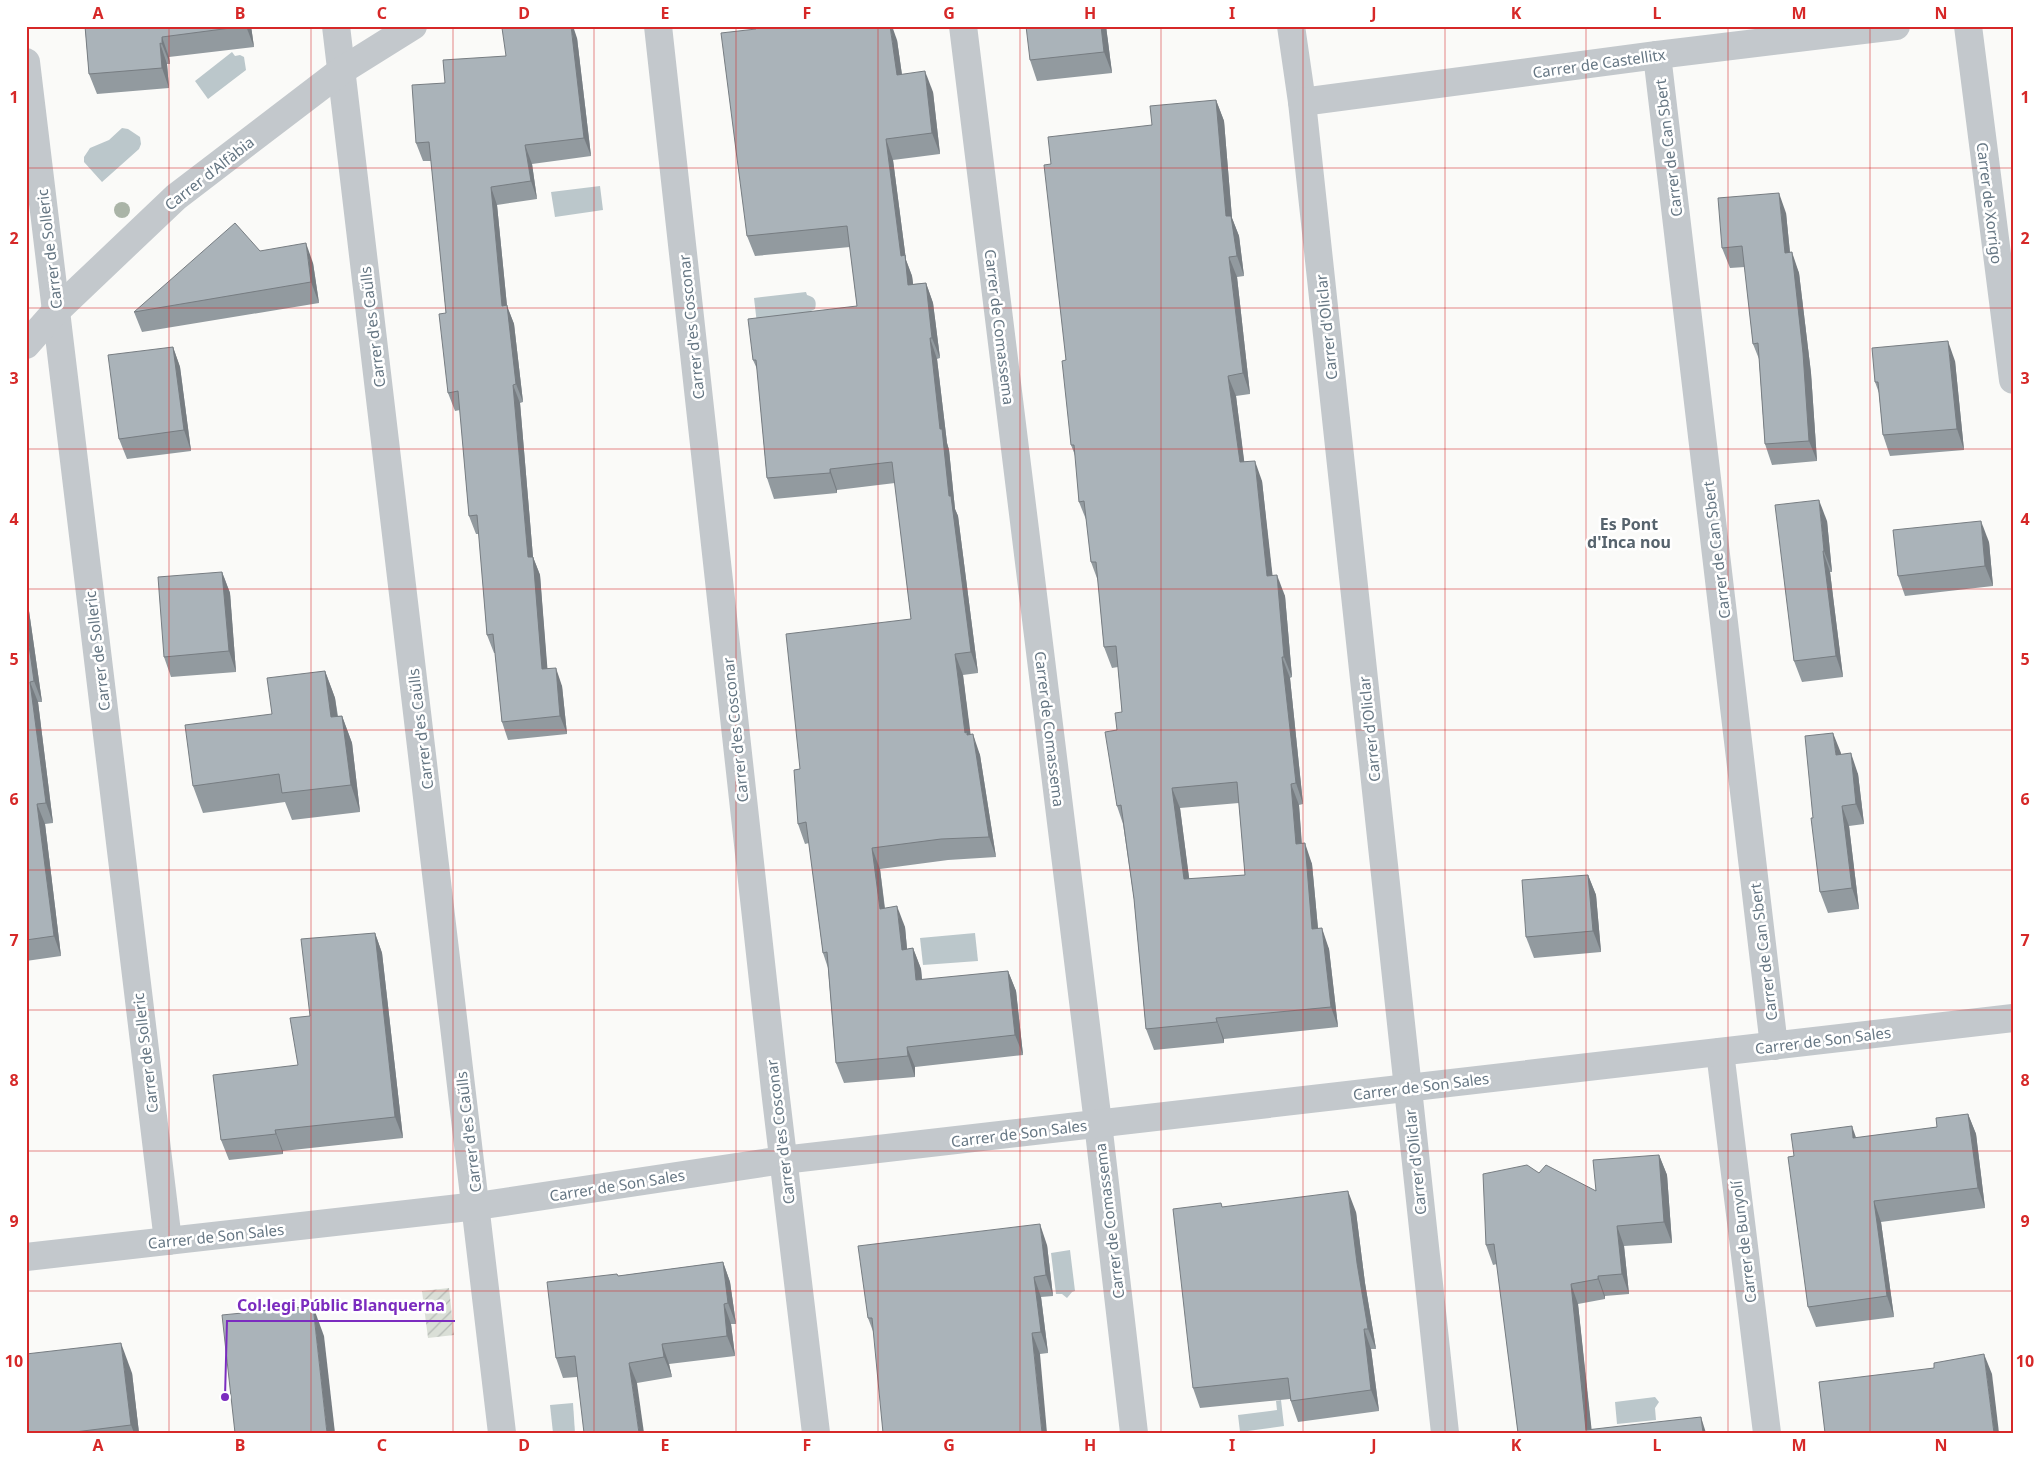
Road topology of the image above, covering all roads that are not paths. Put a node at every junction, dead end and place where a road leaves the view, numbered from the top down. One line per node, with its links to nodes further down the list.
1 (336, 26): 11 (street, Carrer d'es Caülls)
2 (412, 26): 11 (street, Carrer d'Alfàbia)
3 (658, 26): 21 (street, Carrer d'es Cosconar)
4 (963, 26): 20 (street, Carrer de Comassema)
5 (1291, 26): 12 (street, Carrer d'Oliclar)
6 (1896, 26): 8 (street, Carrer de Castellitx)
7 (1968, 26): 15 (street, Carrer de Xorrigo)
8 (1785, 33): 9 (street, Carrer de Castellitx)
9 (1657, 55): 12 (street, Carrer de Castellitx); 17 (street, Carrer de Can Sbert)
10 (26, 62): 13 (street, Carrer de Solleric)
11 (342, 71): 13 (street, Carrer d'Alfàbia); 22 (street, Carrer d'es Caülls)
12 (1302, 102): 19 (street, Carrer d'Oliclar)
13 (56, 311): 14 (street, Carrer d'Alfàbia); 23 (street, Carrer de Solleric)
14 (26, 345)
15 (2013, 380)
16 (2013, 1018): 17 (street, Carrer de Son Sales)
17 (1774, 1046): 18 (street, Carrer de Son Sales)
18 (1720, 1052): 19 (street, Carrer de Son Sales); 29 (street, Carrer de Bunyolí)
19 (1407, 1088): 20 (street, Carrer de Son Sales); 28 (street, Carrer d'Oliclar)
20 (1098, 1123): 21 (street, Carrer de Son Sales); 27 (street, Carrer de Comassema)
21 (783, 1160): 22 (street, Carrer de Son Sales); 26 (street, Carrer d'es Cosconar)
22 (477, 1206): 23 (street, Carrer de Son Sales); 25 (street, Carrer d'es Caülls)
23 (168, 1241): 24 (street, Carrer de Son Sales)
24 (26, 1257)
25 (502, 1433)
26 (816, 1433)
27 (1134, 1433)
28 (1445, 1433)
29 (1766, 1433)

